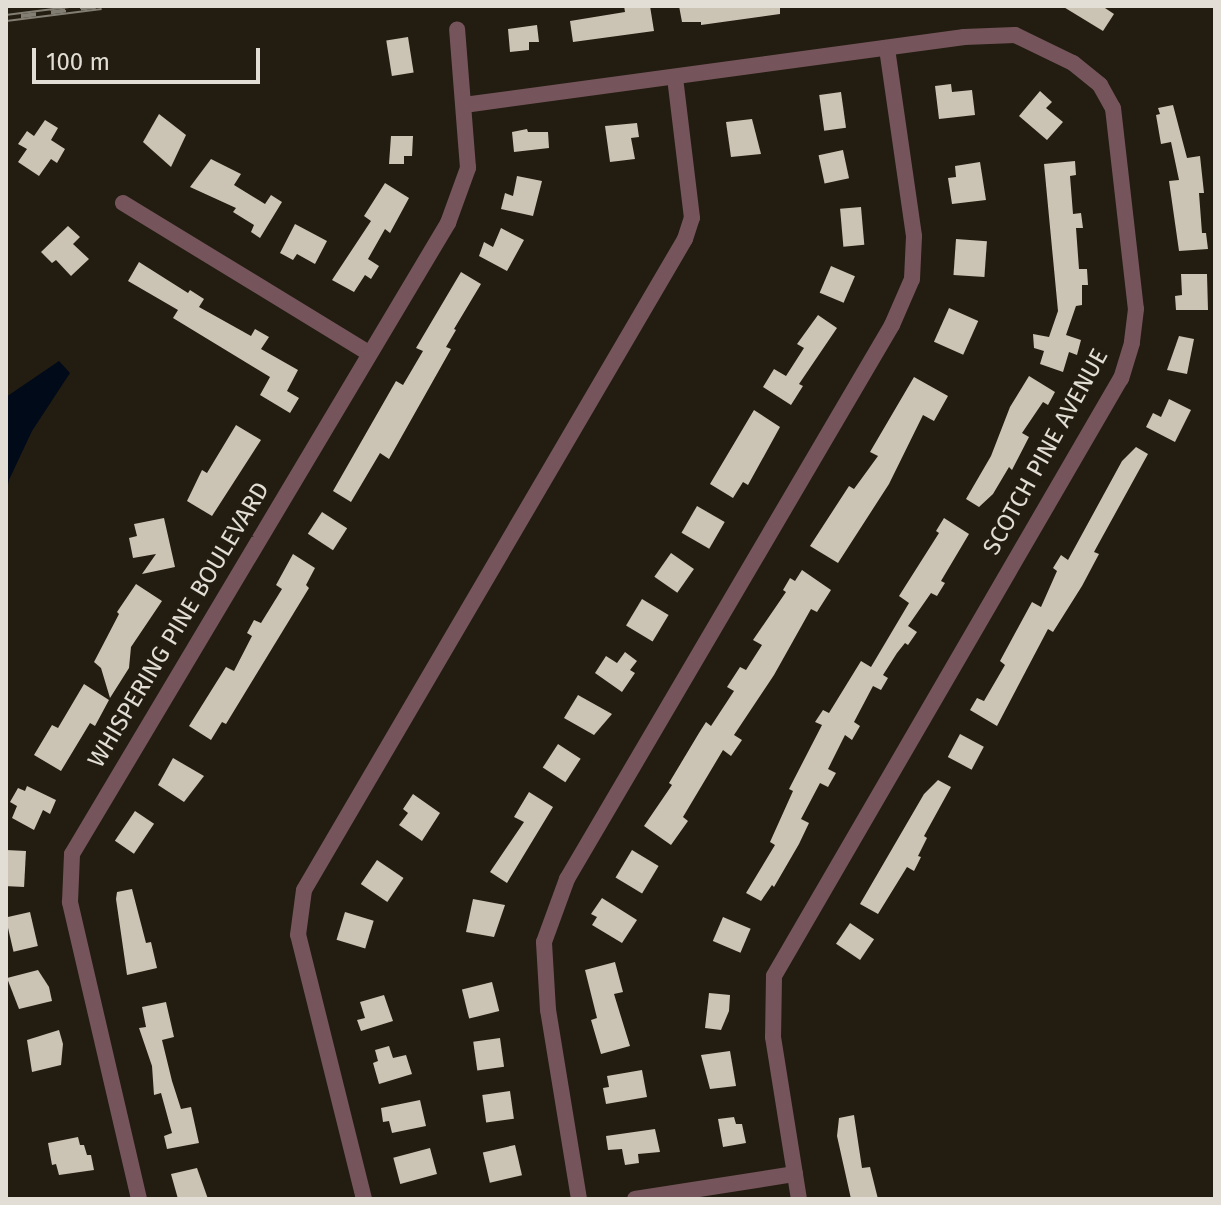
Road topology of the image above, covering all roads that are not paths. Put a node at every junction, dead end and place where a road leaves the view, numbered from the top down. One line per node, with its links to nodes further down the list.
1 (457, 29): 4 (street, WHISPERING PINE BOULEVARD)
2 (887, 48): 3 (street, SCOTCH PINE AVENUE); 7 (street, SCOTCH PINE AVENUE); 10 (street)
3 (675, 77): 4 (street, SCOTCH PINE AVENUE); 9 (street)
4 (464, 105): 6 (street, WHISPERING PINE BOULEVARD)
5 (123, 203): 6 (street)
6 (369, 353): 8 (street, WHISPERING PINE BOULEVARD)
7 (795, 1174): 11 (street); 12 (street, SCOTCH PINE AVENUE)
8 (139, 1199)
9 (364, 1199)
10 (579, 1199)
11 (635, 1199)
12 (799, 1199)

